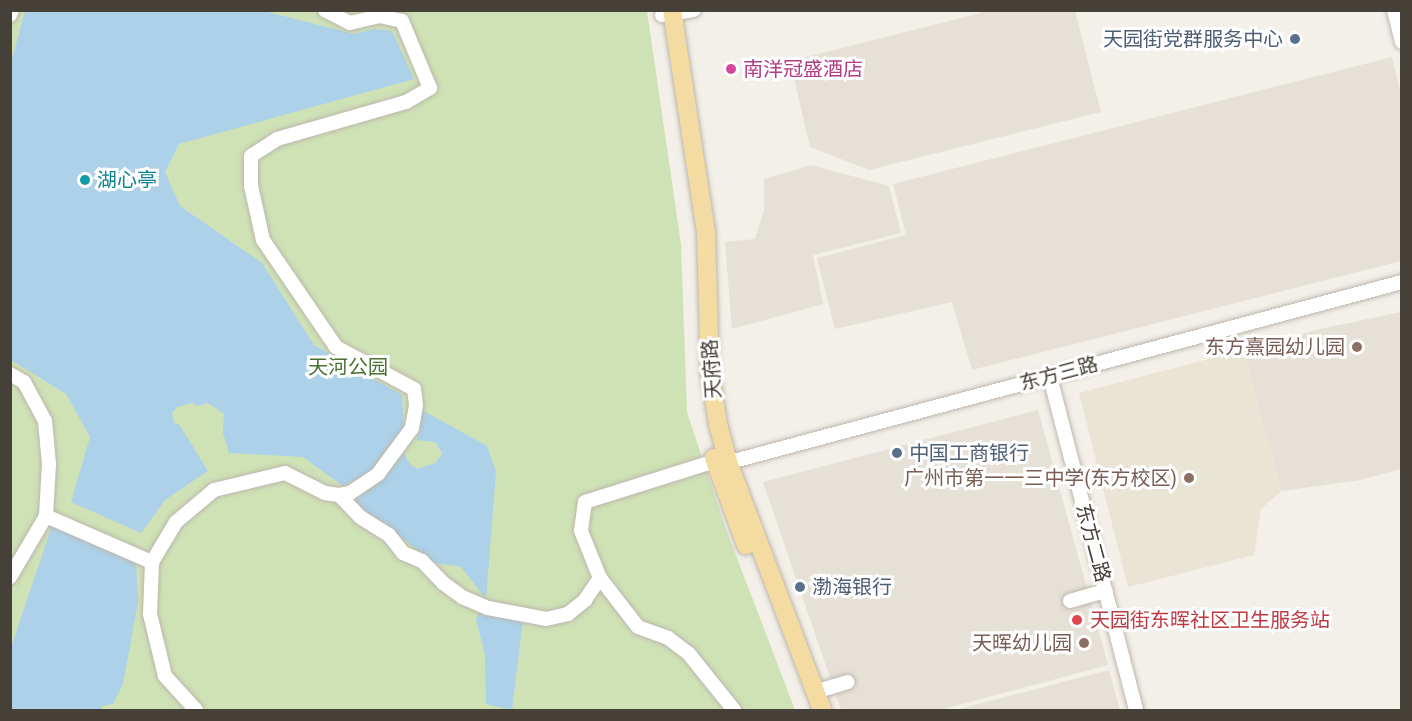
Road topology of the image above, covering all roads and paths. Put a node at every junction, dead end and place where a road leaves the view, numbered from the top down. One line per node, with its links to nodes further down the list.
1 (12, 10): 6 (street)
2 (325, 10): 12 (street)
3 (694, 10): 5 (street)
4 (1394, 10): 7 (street)
5 (667, 13): 11 (main road, 天府路)
6 (10, 15)
7 (1401, 42)
8 (1401, 282): 10 (street, 东方三路)
9 (10, 374): 13 (street)
10 (1050, 376): 11 (street, 东方三路); 17 (street, 东方二路)
11 (720, 463): 16 (street, 东方三路); 20 (main road, 天府路); 23 (main road, 天府路)
12 (339, 495): 14 (street); 16 (street)
13 (46, 516): 14 (street); 15 (street)
14 (152, 562): 21 (street)
15 (10, 577)
16 (600, 578): 22 (street)
17 (1106, 591): 18 (street); 25 (street, 东方二路)
18 (1070, 601)
19 (847, 682): 20 (street)
20 (815, 692): 24 (main road, 天府路)
21 (196, 711)
22 (734, 711)
23 (809, 711)
24 (822, 711)
25 (1136, 711)

